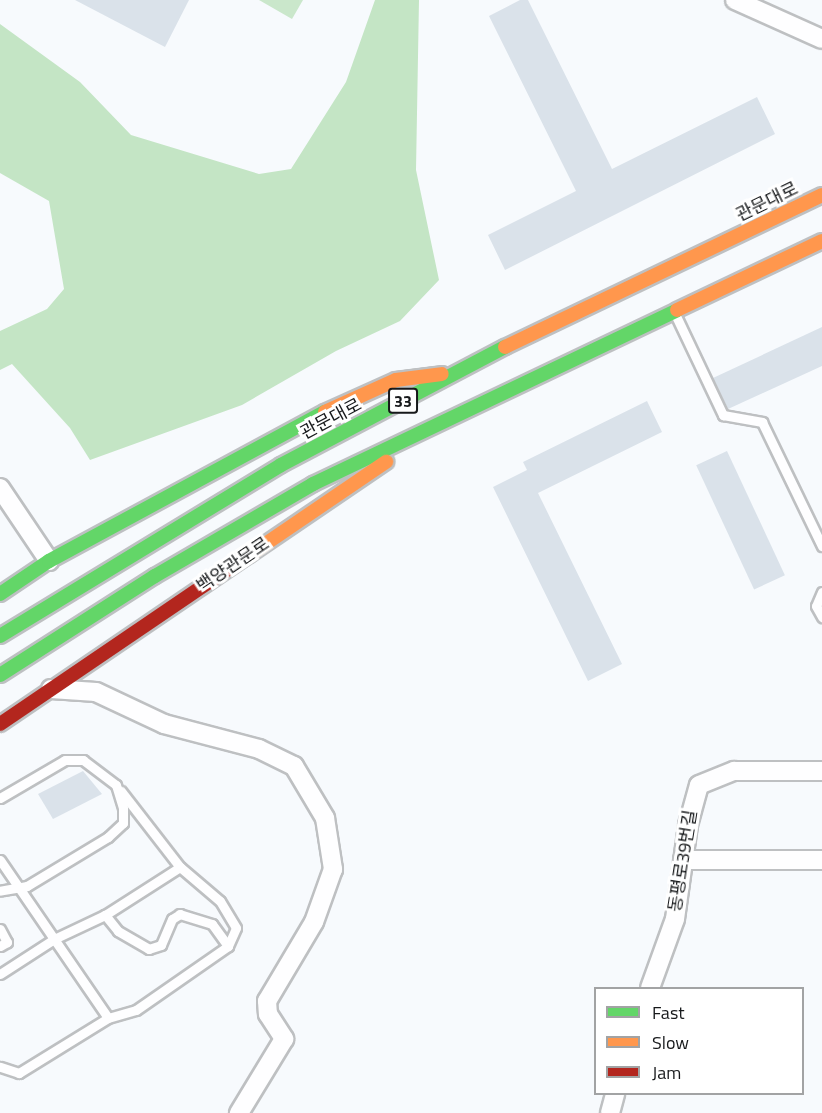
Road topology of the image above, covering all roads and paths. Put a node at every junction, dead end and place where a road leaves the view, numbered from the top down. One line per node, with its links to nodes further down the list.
1 (735, 0): 2 (street)
2 (822, 39)
3 (822, 195): 6 (main road, 관문대로 / 33)
4 (822, 241): 5 (main road, 33)
5 (674, 311): 7 (main road, 33); 9 (lane)
6 (452, 373): 10 (main road); 14 (main road, 관문대로 / 33)
7 (466, 407): 15 (main road, 33); 16 (main road, 백양관문로)
8 (0, 488): 10 (street)
9 (822, 546)
10 (50, 561): 12 (main road)
11 (822, 592): 13 (lane)
12 (0, 594)
13 (822, 617)
14 (0, 636)
15 (0, 675)
16 (51, 689): 17 (main road, 백양관문로); 37 (street)
17 (0, 724)
18 (822, 771): 22 (street, 동평로39번길)
19 (116, 784): 20 (lane); 24 (lane); 25 (lane)
20 (0, 798)
21 (0, 860): 25 (lane)
22 (683, 860): 23 (street); 33 (street, 동평로39번길)
23 (822, 860)
24 (180, 867): 27 (lane); 31 (lane)
25 (18, 888): 26 (lane); 29 (lane)
26 (0, 891)
27 (105, 915): 29 (lane); 31 (lane)
28 (0, 929): 30 (lane)
29 (54, 939): 32 (lane); 34 (lane)
30 (0, 946)
31 (228, 946): 34 (lane)
32 (0, 974)
33 (650, 987)
34 (108, 1018): 35 (lane)
35 (0, 1067)
36 (615, 1095): 38 (street)
37 (239, 1113)
38 (610, 1113)

